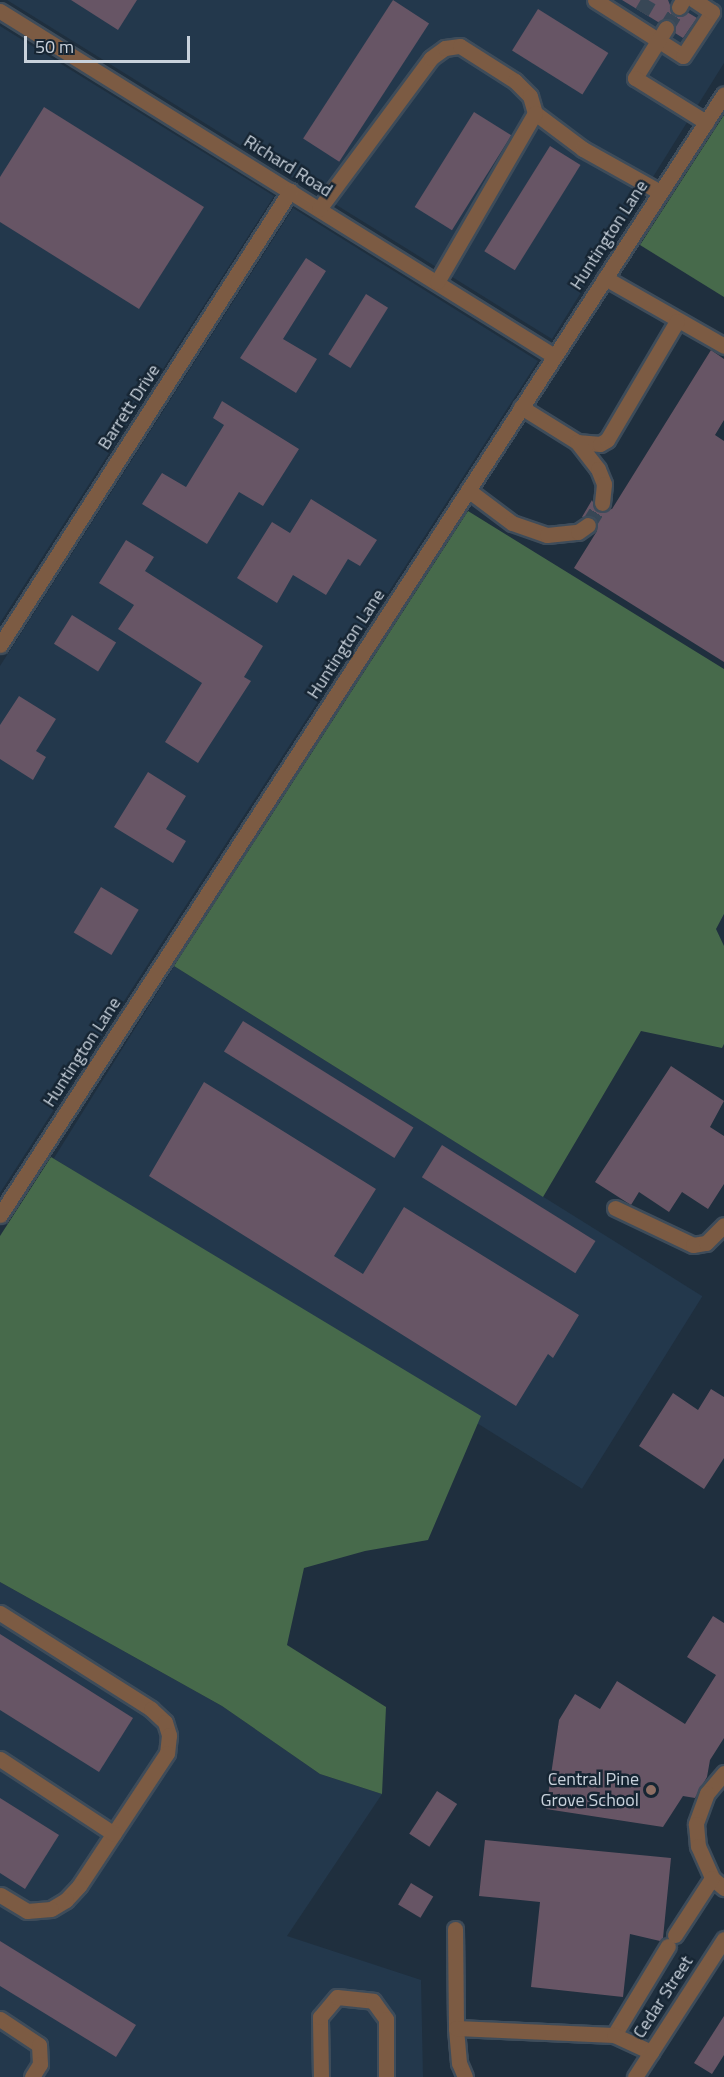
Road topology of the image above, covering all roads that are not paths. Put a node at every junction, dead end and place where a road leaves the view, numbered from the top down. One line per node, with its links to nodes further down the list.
1 (694, 0): 4 (street)
2 (604, 3): 4 (street)
3 (0, 11): 8 (street, Richard Road)
4 (662, 34): 7 (street)
5 (724, 94): 7 (street, Huntington Lane)
6 (535, 113): 9 (street); 10 (street); 12 (street)
7 (706, 122): 9 (street, Huntington Lane)
8 (290, 191): 10 (street, Richard Road); 21 (street, Barrett Drive)
9 (660, 192): 11 (street, Huntington Lane)
10 (319, 209): 12 (street, Richard Road)
11 (605, 278): 13 (street); 15 (street, Huntington Lane)
12 (437, 282): 15 (street, Richard Road)
13 (677, 321): 14 (street); 17 (street)
14 (724, 346)
15 (554, 356): 16 (street, Huntington Lane)
16 (521, 407): 17 (street); 18 (street, Huntington Lane)
17 (577, 442): 19 (street)
18 (468, 490): 20 (street); 23 (street, Huntington Lane)
19 (602, 503)
20 (588, 525)
21 (0, 645)
22 (615, 1208): 24 (street)
23 (0, 1215)
24 (724, 1225)
25 (0, 1613): 28 (street)
26 (0, 1759): 28 (street)
27 (724, 1773): 29 (street)
28 (114, 1834): 30 (street)
29 (718, 1883): 35 (street)
30 (0, 1895)
31 (455, 1929): 34 (street)
32 (724, 1939): 36 (street, Cedar Street)
33 (0, 2019): 37 (street)
34 (456, 2028): 35 (street); 40 (street)
35 (614, 2035): 36 (street)
36 (651, 2052): 41 (street, Cedar Street)
37 (32, 2077)
38 (321, 2077): 39 (street)
39 (387, 2077)
40 (465, 2077)
41 (635, 2077)

